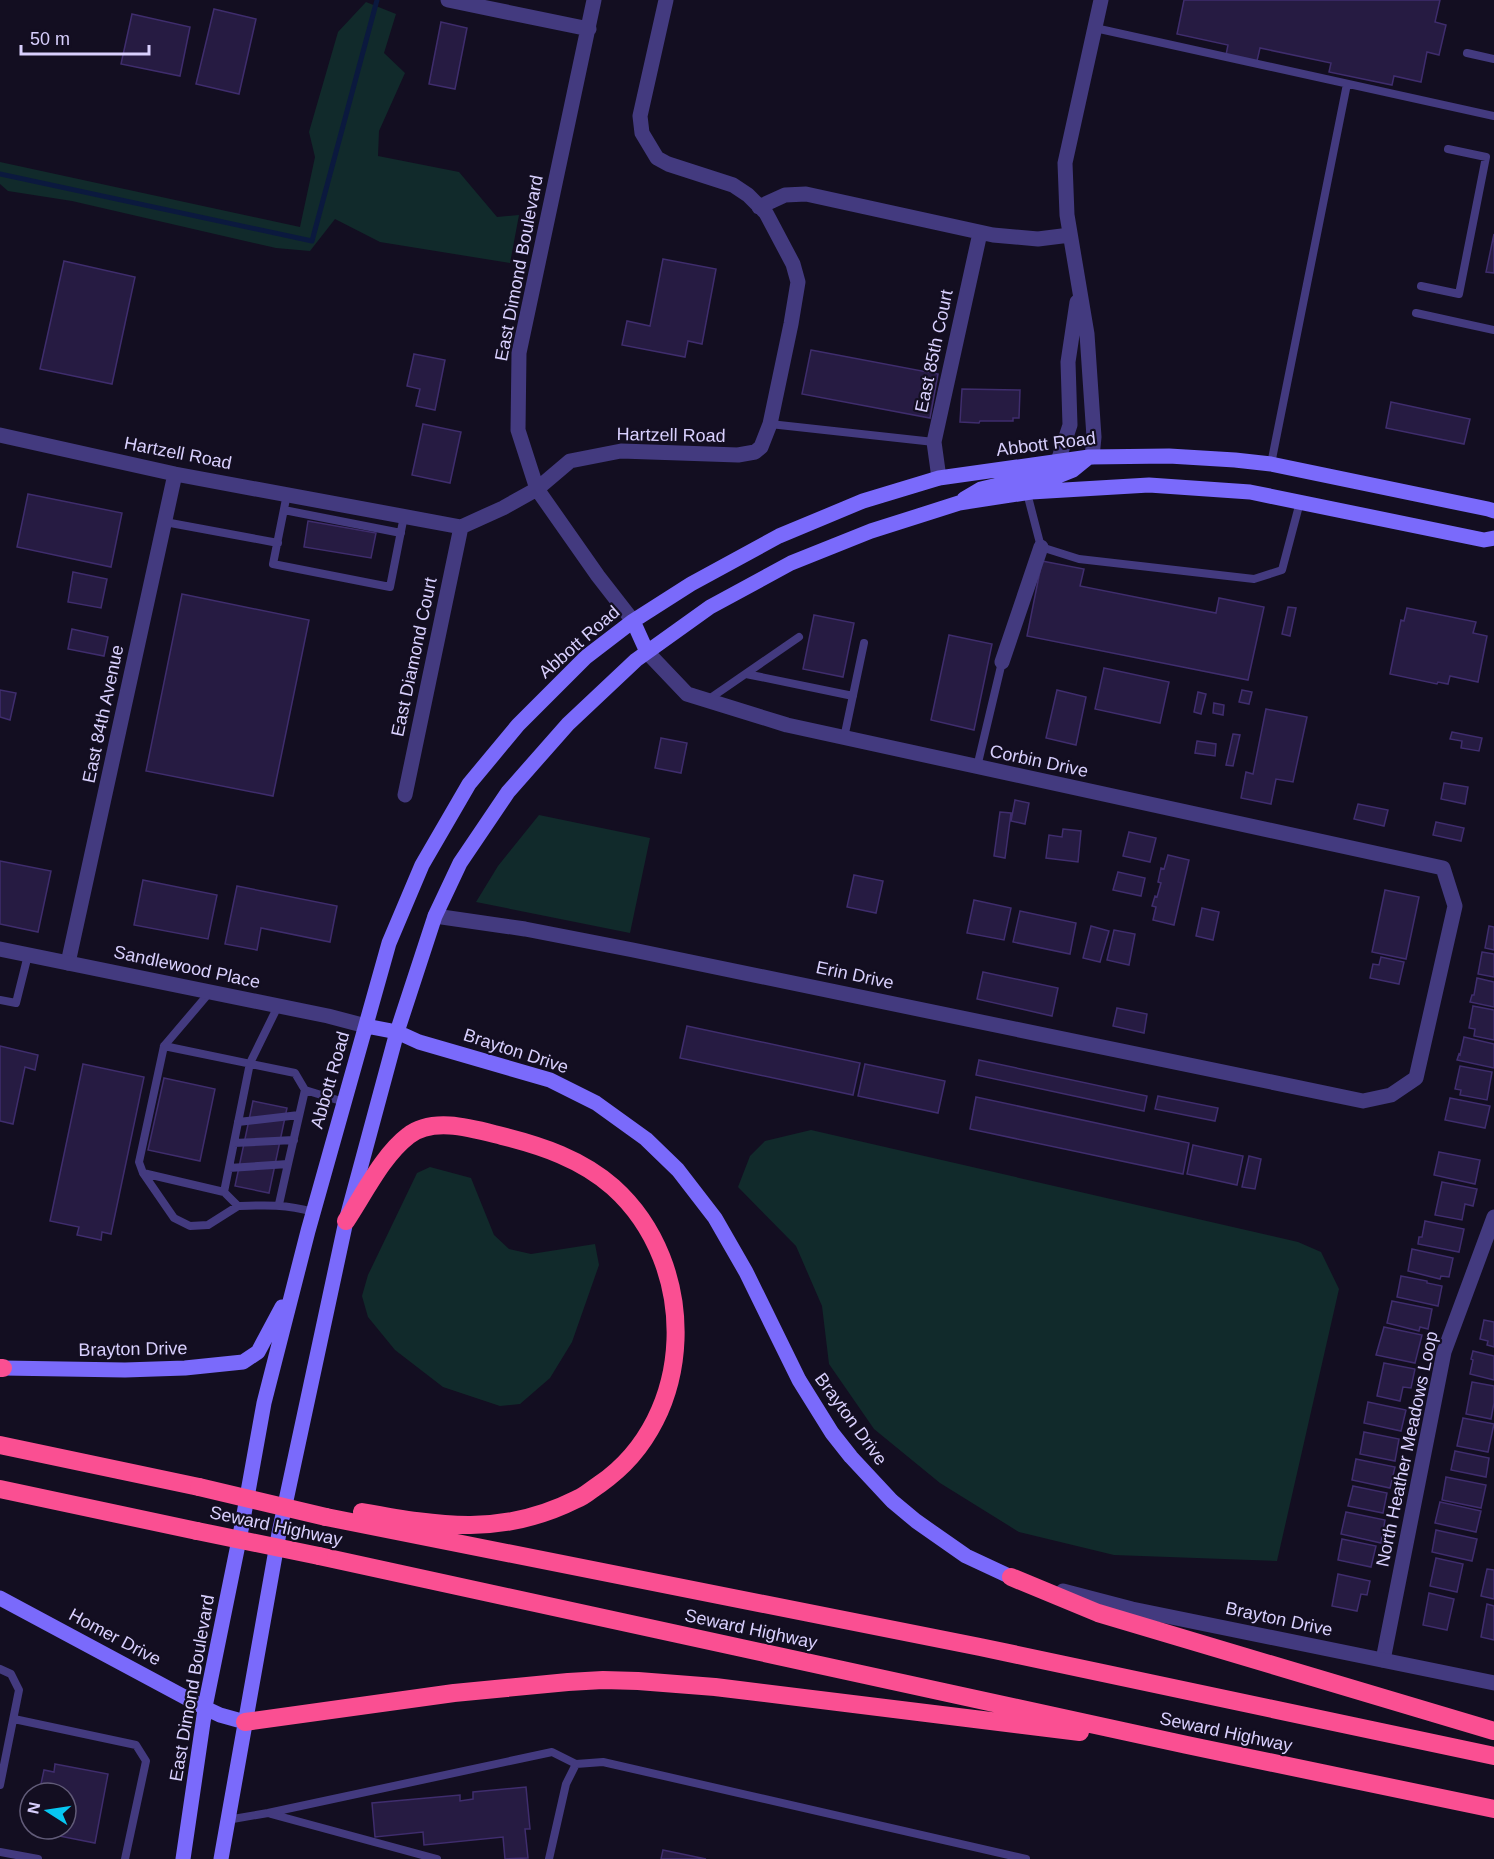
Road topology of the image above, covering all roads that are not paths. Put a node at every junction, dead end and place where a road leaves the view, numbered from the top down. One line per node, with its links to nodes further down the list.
1 (448, 0): 6 (street)
2 (594, 0): 6 (street, East Dimond Boulevard)
3 (666, 0): 12 (street, Hartzell Road)
4 (1101, 0): 5 (street)
5 (1095, 28): 9 (lane); 14 (street)
6 (589, 29): 27 (street, East Dimond Boulevard)
7 (1467, 53): 8 (lane)
8 (1494, 59)
9 (1347, 84): 10 (lane); 24 (lane)
10 (1494, 116)
11 (1448, 149): 15 (lane)
12 (759, 207): 13 (street); 19 (street, Hartzell Road)
13 (980, 233): 14 (street); 21 (street, East 85th Court)
14 (1070, 235): 16 (street)
15 (1421, 286)
16 (1079, 290): 22 (street); 23 (street)
17 (1416, 313): 18 (lane)
18 (1494, 330)
19 (770, 424): 21 (lane); 27 (street, Hartzell Road)
20 (0, 435): 25 (street, Hartzell Road)
21 (934, 442): 26 (street, East 85th Court)
22 (1091, 457): 23 (main road, Abbott Road); 24 (main road, Abbott Road); 31 (main road)
23 (1058, 461): 26 (main road, Abbott Road)
24 (1271, 464): 33 (main road, Abbott Road)
25 (175, 474): 29 (street, Hartzell Road); 35 (street, East 84th Avenue)
26 (939, 478): 41 (main road, Abbott Road)
27 (537, 489): 36 (street, Hartzell Road); 41 (street, East Dimond Boulevard)
28 (1027, 493): 30 (main road); 31 (main road); 40 (lane)
29 (287, 494): 32 (lane); 34 (street, Hartzell Road)
30 (1300, 502): 38 (main road); 40 (lane)
31 (959, 503): 44 (main road)
32 (284, 510): 37 (lane); 39 (lane)
33 (1494, 511)
34 (404, 516): 36 (street, Hartzell Road); 37 (lane)
35 (165, 522): 39 (lane); 56 (street, East 84th Avenue)
36 (461, 527): 51 (street, East Diamond Court)
37 (401, 533): 39 (lane)
38 (1494, 538)
39 (278, 543)
40 (1041, 547): 45 (street)
41 (633, 621): 44 (main road); 60 (main road, Abbott Road)
42 (799, 637): 46 (lane)
43 (864, 643): 47 (lane)
44 (647, 652): 48 (street, Corbin Drive); 53 (main road)
45 (1002, 662): 50 (lane)
46 (746, 674): 47 (lane); 48 (lane)
47 (853, 696): 49 (lane)
48 (708, 700): 49 (street, Corbin Drive)
49 (844, 738): 50 (street, Corbin Drive)
50 (977, 768): 52 (street, Corbin Drive)
51 (405, 795)
52 (1443, 868): 53 (street, Erin Drive)
53 (435, 916): 61 (main road)
54 (0, 949): 55 (street, Sandlewood Place)
55 (28, 955): 56 (street, Sandlewood Place); 58 (lane)
56 (69, 963): 57 (street, Sandlewood Place)
57 (210, 992): 59 (street, Sandlewood Place); 62 (lane)
58 (0, 1000)
59 (278, 1006): 60 (street, Sandlewood Place); 63 (lane)
60 (366, 1026): 61 (main road, Brayton Drive); 65 (main road, Abbott Road)
61 (397, 1032): 78 (main road); 85 (main road, Brayton Drive)
62 (164, 1047): 63 (lane); 72 (lane)
63 (250, 1064): 64 (lane); 67 (lane)
64 (305, 1090): 65 (lane); 66 (lane)
65 (344, 1102): 76 (main road, Abbott Road)
66 (300, 1114): 67 (lane); 68 (lane)
67 (238, 1122): 69 (lane)
68 (294, 1140): 69 (lane); 70 (lane)
69 (234, 1143): 71 (lane)
70 (288, 1164): 71 (lane); 74 (lane)
71 (229, 1168): 73 (lane)
72 (143, 1173): 73 (lane); 75 (lane)
73 (224, 1192): 75 (lane)
74 (279, 1204): 75 (lane); 76 (lane)
75 (238, 1206)
76 (314, 1212): 79 (main road, Abbott Road)
77 (1494, 1217): 87 (street, North Heather Meadows Loop)
78 (346, 1221): 83 (highway); 92 (main road)
79 (295, 1283): 80 (main road, Brayton Drive); 84 (main road, Abbott Road)
80 (1, 1368)
81 (0, 1445): 83 (highway, Seward Highway, bridge)
82 (0, 1489): 94 (highway, Seward Highway, bridge)
83 (327, 1511): 95 (highway, Seward Highway)
84 (242, 1525): 90 (main road, East Dimond Boulevard)
85 (1011, 1577): 87 (street, Brayton Drive); 93 (highway)
86 (0, 1598): 90 (main road, Homer Drive)
87 (1383, 1660): 89 (street, Brayton Drive)
88 (0, 1669): 91 (lane)
89 (1494, 1683)
90 (205, 1708): 92 (main road, Homer Drive); 104 (main road, East Dimond Boulevard)
91 (14, 1719): 97 (lane); 103 (lane)
92 (245, 1722): 94 (highway); 100 (main road)
93 (1494, 1731)
94 (1187, 1745): 98 (highway, Seward Highway)
95 (1494, 1756)
96 (576, 1764): 99 (lane); 107 (lane); 108 (lane)
97 (0, 1785)
98 (1494, 1809)
99 (268, 1814): 100 (lane); 106 (lane)
100 (228, 1820): 105 (main road)
101 (0, 1852): 102 (lane)
102 (38, 1859)
103 (125, 1859)
104 (183, 1859)
105 (221, 1859)
106 (437, 1859)
107 (549, 1859)
108 (1026, 1859)

